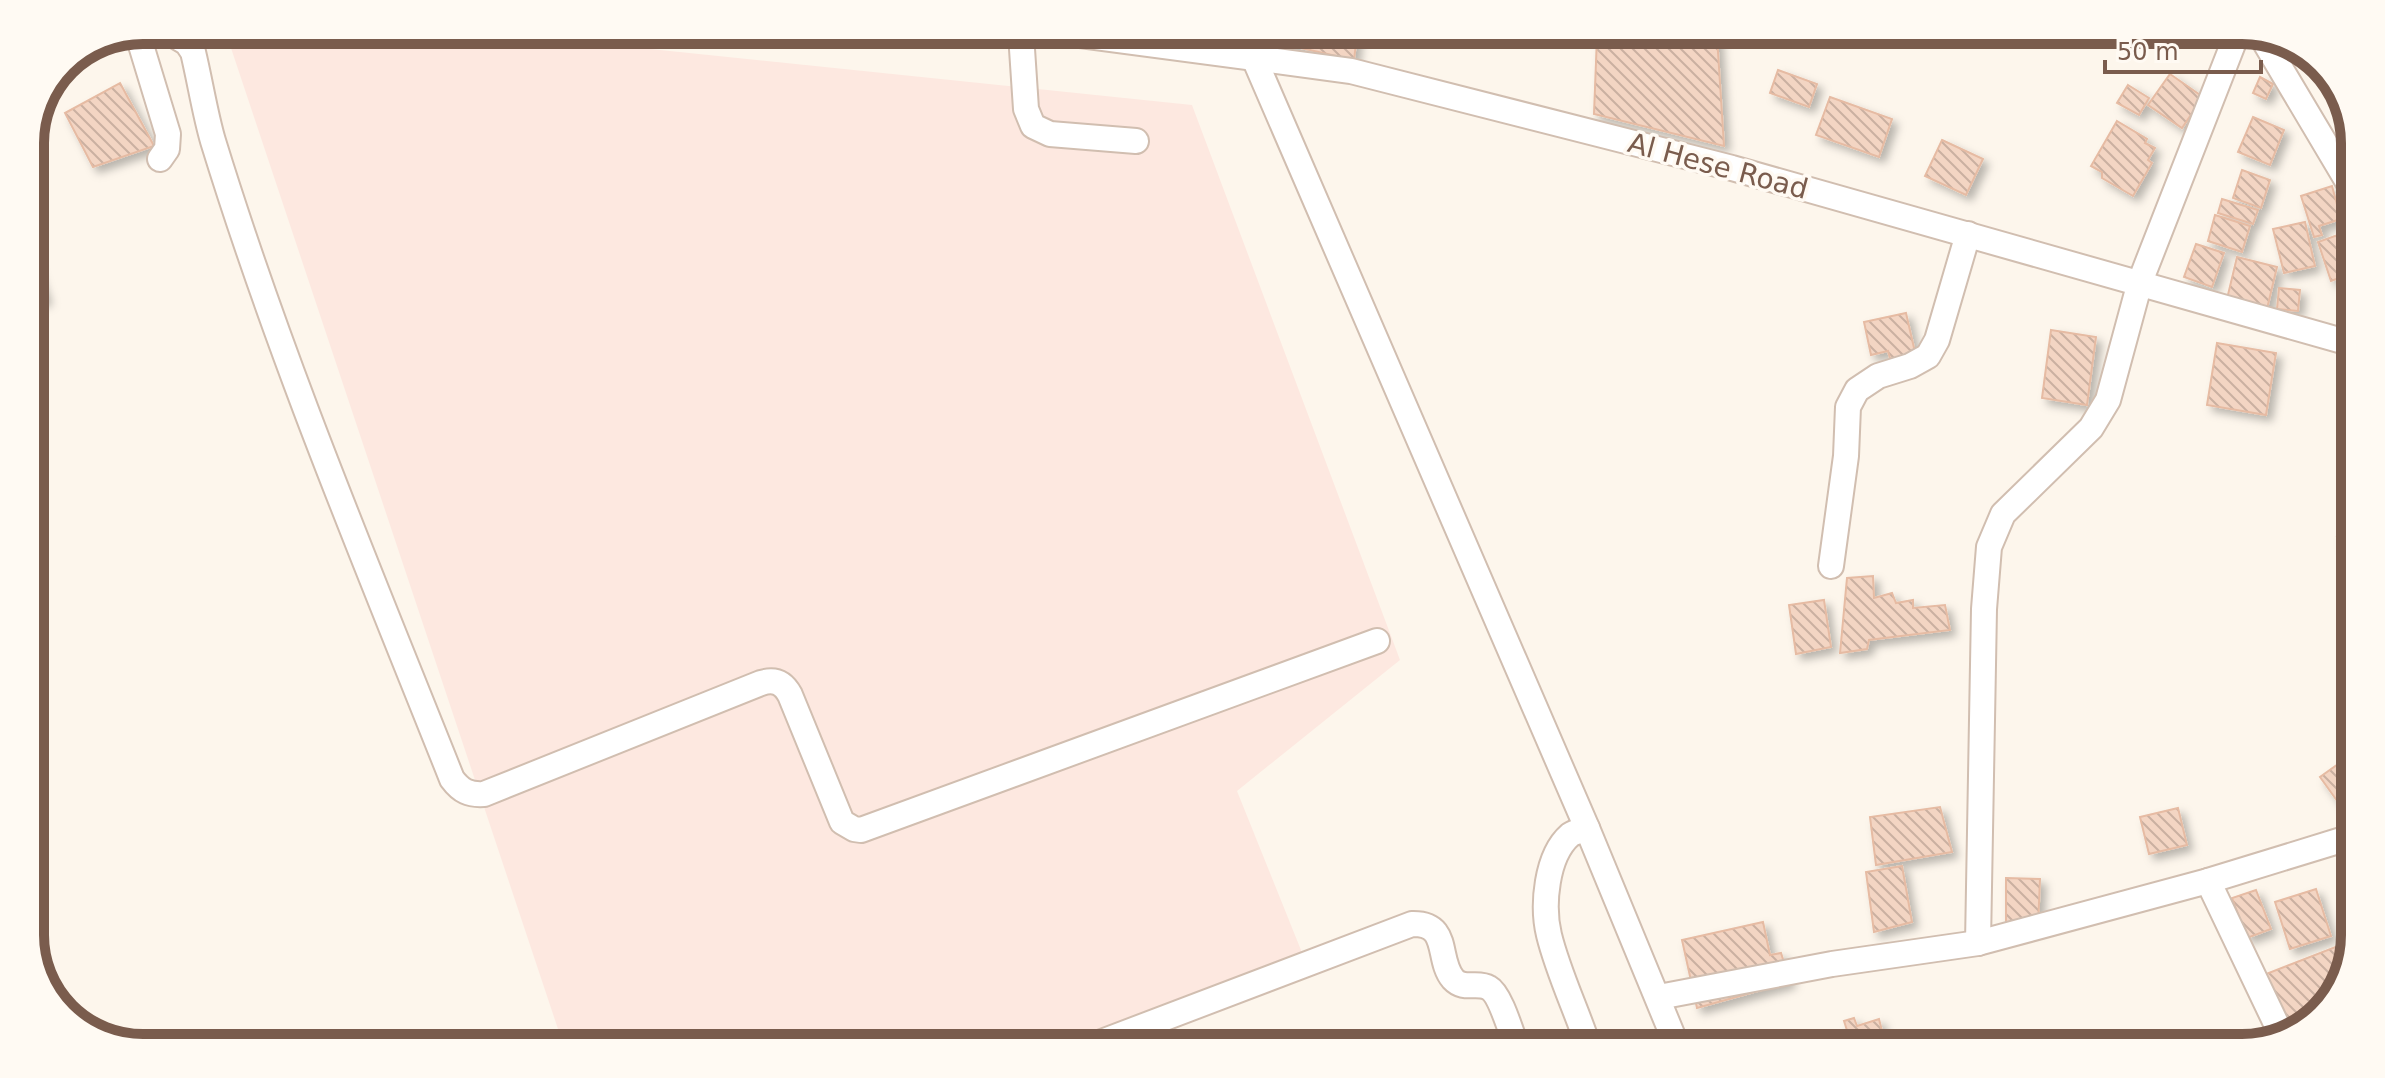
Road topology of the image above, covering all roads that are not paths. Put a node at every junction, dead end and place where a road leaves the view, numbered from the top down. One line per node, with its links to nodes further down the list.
1 (141, 44): 9 (street)
2 (188, 44): 15 (street)
3 (1022, 44): 8 (street)
4 (1219, 44): 6 (street, Al Hese Road)
5 (2233, 44): 12 (street)
6 (1248, 46): 11 (street, Al Hese Road); 16 (street)
7 (2269, 48): 10 (street)
8 (1136, 141)
9 (160, 159)
10 (2341, 170)
11 (1968, 234): 12 (street, Al Hese Road); 14 (street)
12 (2140, 282): 13 (street, Al Hese Road); 19 (street)
13 (2341, 341)
14 (1831, 566)
15 (1377, 641)
16 (1587, 828): 20 (street); 24 (street)
17 (2341, 840): 18 (street)
18 (2208, 881): 19 (street); 21 (street)
19 (1978, 943): 20 (street)
20 (1659, 997): 25 (street)
21 (2278, 1027)
22 (1123, 1034): 23 (street)
23 (1512, 1034)
24 (1584, 1034)
25 (1673, 1034)

